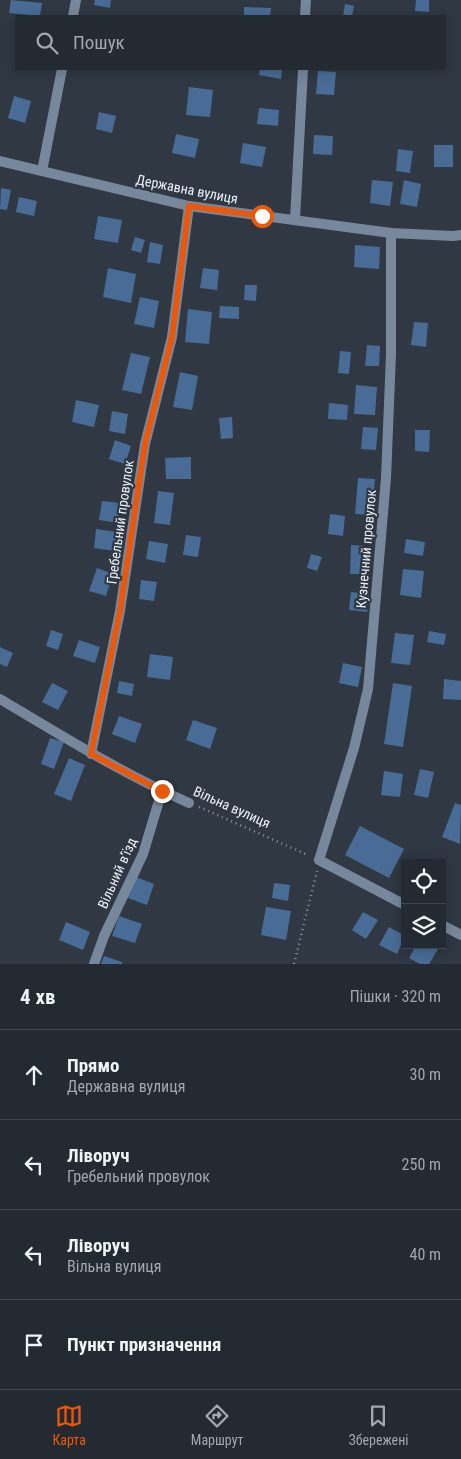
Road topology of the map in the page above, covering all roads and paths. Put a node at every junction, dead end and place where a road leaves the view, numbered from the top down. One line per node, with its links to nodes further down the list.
1 (76, 0): 3 (street)
2 (306, 0): 4 (street)
3 (73, 15)
4 (305, 15)
5 (62, 70): 8 (street)
6 (302, 70): 10 (street)
7 (0, 161): 8 (street, Державна вулиця)
8 (42, 171): 9 (street, Державна вулиця)
9 (189, 206): 10 (street, Державна вулиця); 14 (street, Гребельний провулок)
10 (295, 219): 11 (street, Державна вулиця)
11 (391, 233): 12 (street, Державна вулиця); 17 (street, Кузнечний провулок)
12 (461, 235)
13 (0, 699): 14 (street, Вільна вулиця)
14 (91, 754): 15 (street, Вільна вулиця)
15 (162, 791): 16 (street, Вільна вулиця); 21 (street, Вільний в'їзд)
16 (190, 803): 17 (path, Вільна вулиця)
17 (319, 860): 18 (street); 22 (path)
18 (403, 904)
19 (446, 927): 20 (street)
20 (461, 935)
21 (94, 964)
22 (294, 964)

